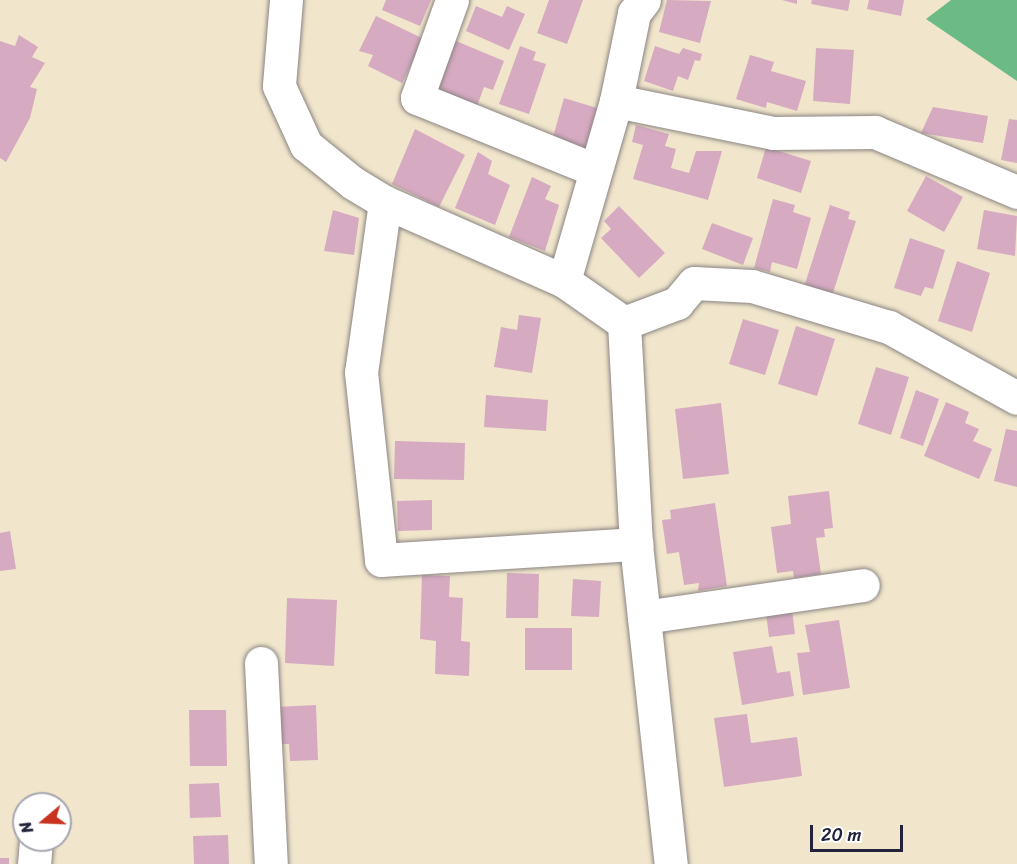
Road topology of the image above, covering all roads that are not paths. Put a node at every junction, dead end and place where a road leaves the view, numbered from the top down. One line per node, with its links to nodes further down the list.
1 (286, 0): 7 (street)
2 (452, 0): 5 (street)
3 (644, 0): 4 (street)
4 (616, 101): 5 (street); 6 (street)
5 (594, 169): 8 (street)
6 (1017, 192)
7 (385, 202): 8 (street); 11 (street)
8 (564, 281): 9 (street)
9 (624, 323): 10 (street); 11 (street)
10 (1017, 398)
11 (636, 544): 13 (street)
12 (863, 585): 13 (street)
13 (644, 617): 16 (street)
14 (261, 663): 15 (street)
15 (271, 864)
16 (671, 864)

